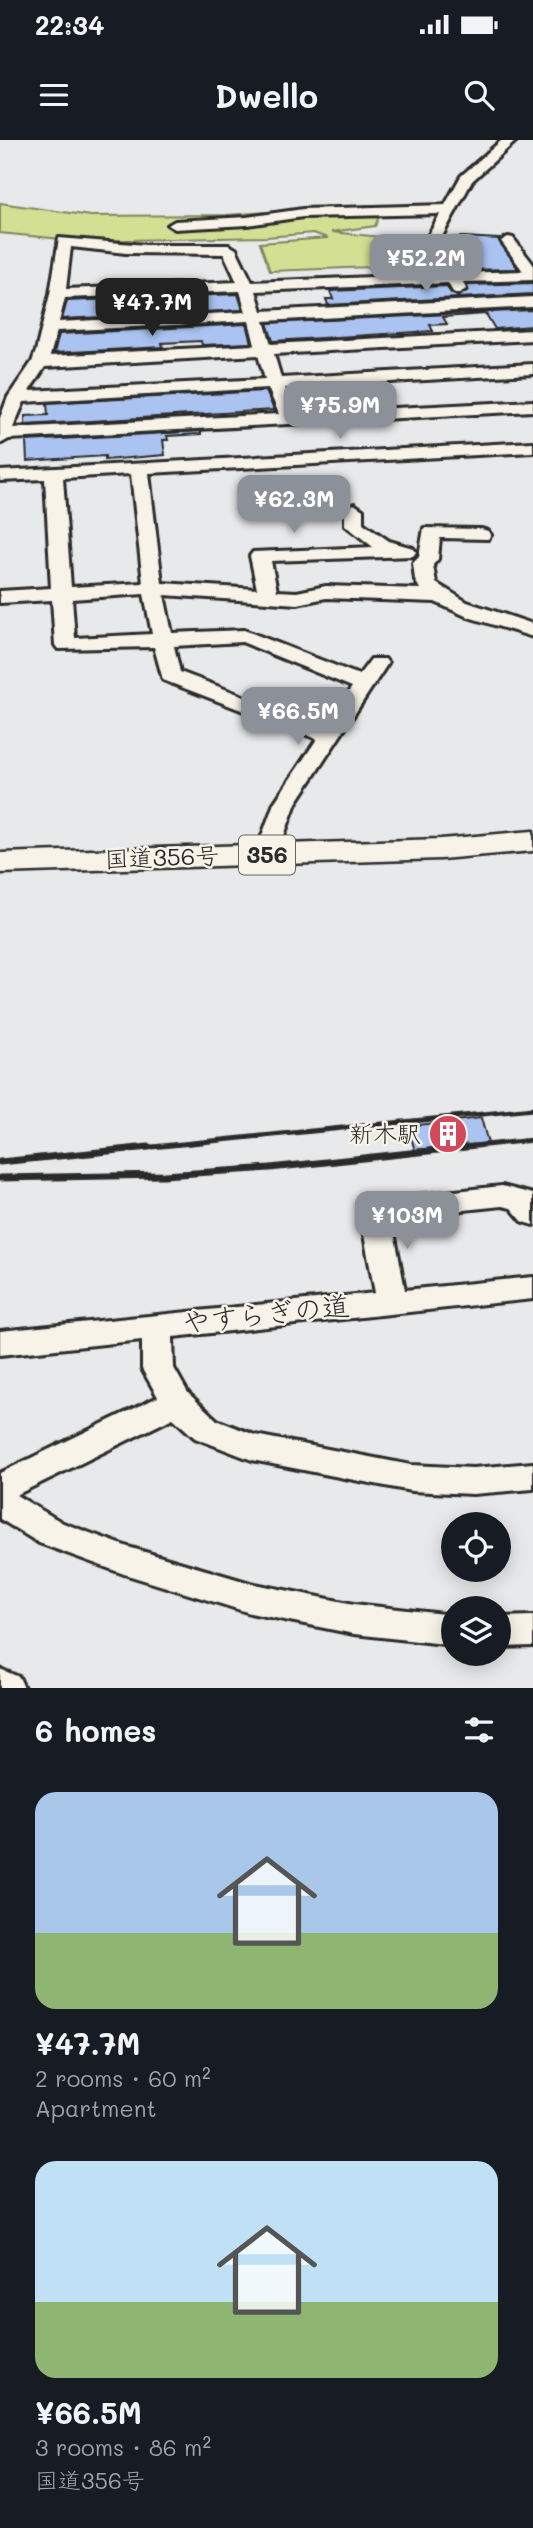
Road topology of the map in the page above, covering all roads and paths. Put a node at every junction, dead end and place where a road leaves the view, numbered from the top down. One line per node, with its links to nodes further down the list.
1 (510, 140): 2 (street)
2 (450, 209): 3 (street); 6 (street)
3 (175, 225)
4 (508, 241): 5 (street)
5 (533, 274): 6 (street)
6 (453, 278): 7 (street); 14 (street)
7 (247, 288): 8 (street); 8 (street); 10 (street)
8 (58, 294): 11 (street)
9 (533, 302): 14 (street)
10 (256, 318): 11 (street); 13 (street); 14 (street)
11 (49, 327): 15 (street)
12 (533, 335): 14 (street)
13 (265, 351): 14 (street); 15 (street); 17 (street)
14 (497, 360): 16 (street); 17 (street); 21 (street); 22 (street)
15 (40, 362): 18 (street)
16 (533, 369)
17 (275, 385): 18 (street); 19 (street)
18 (17, 397): 23 (street)
19 (290, 419): 20 (street); 22 (street)
20 (172, 424): 23 (street); 25 (street)
21 (533, 424)
22 (358, 436): 24 (street); 25 (street)
23 (2, 437)
24 (533, 447)
25 (184, 466): 26 (street)
26 (139, 468): 27 (street); 33 (street)
27 (54, 472): 28 (street); 34 (street)
28 (0, 476)
29 (354, 510): 31 (street)
30 (481, 535): 32 (street)
31 (406, 552): 32 (street); 35 (street)
32 (428, 559): 36 (street)
33 (153, 588): 34 (street); 35 (street); 39 (street)
34 (60, 594): 37 (street); 39 (street)
35 (268, 596): 36 (street)
36 (438, 596): 38 (street)
37 (0, 597)
38 (533, 631)
39 (163, 638): 41 (street); 42 (street)
40 (378, 663): 41 (street)
41 (363, 684): 42 (street)
42 (330, 736): 44 (street)
43 (533, 841): 44 (highway, 国道356号 / 356)
44 (267, 855): 45 (highway, 国道356号 / 356)
45 (0, 863)
46 (533, 1215): 48 (street)
47 (533, 1288): 48 (street, やすらぎの道)
48 (392, 1301): 49 (street, やすらぎの道)
49 (157, 1326): 50 (street, やすらぎの道); 51 (street)
50 (0, 1343)
51 (177, 1402): 52 (street); 53 (street)
52 (533, 1476)
53 (0, 1488)
54 (0, 1502): 55 (street)
55 (441, 1629)
56 (533, 1631): 57 (street)
57 (511, 1632)
58 (0, 1685): 59 (street)
59 (6, 1688)

